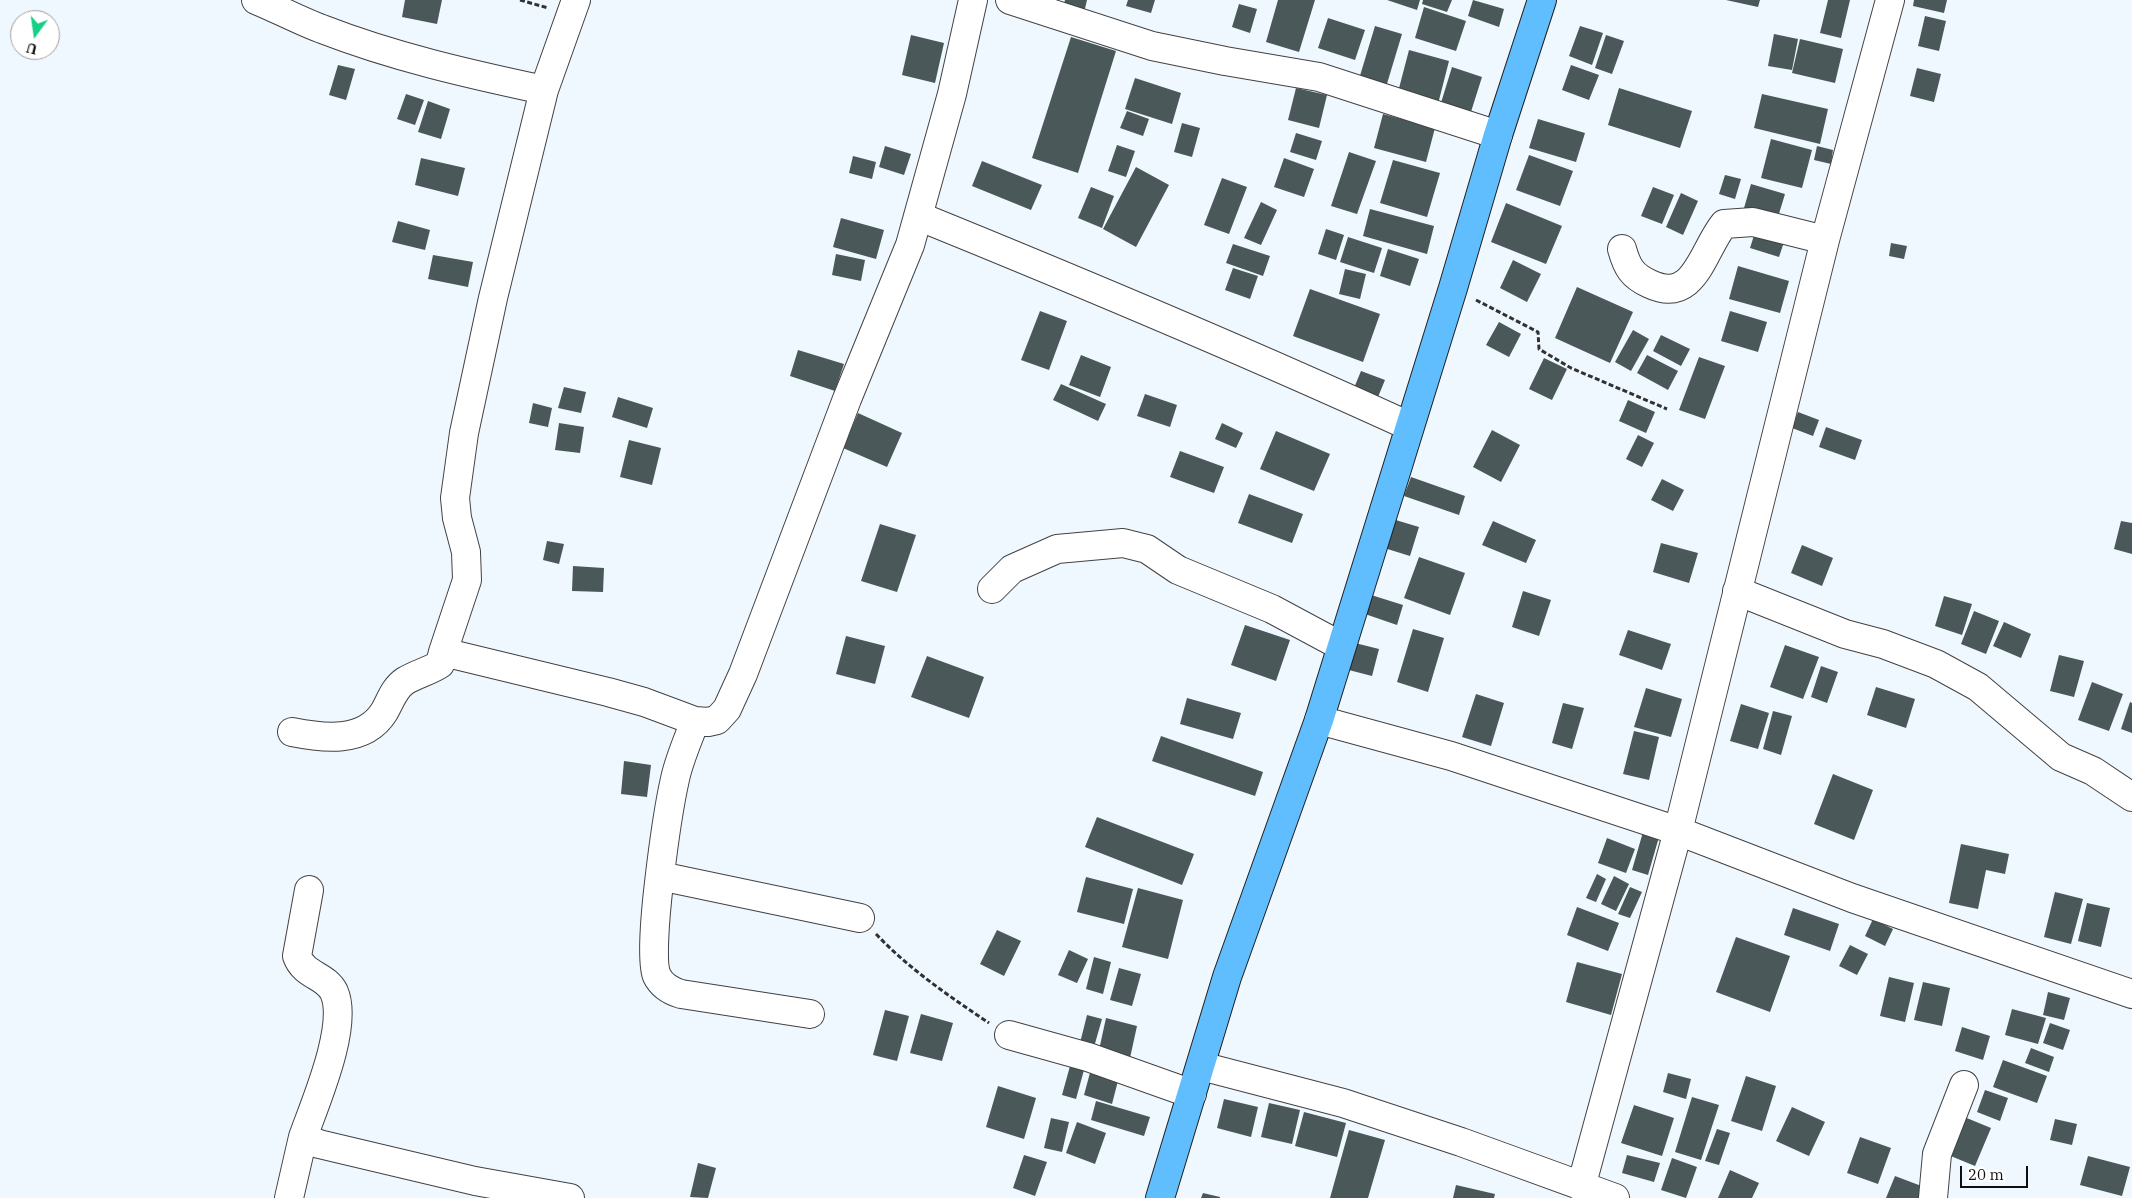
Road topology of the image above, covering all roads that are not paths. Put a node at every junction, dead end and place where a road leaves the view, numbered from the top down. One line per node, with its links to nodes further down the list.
1 (256, 0): 7 (street)
2 (576, 0): 7 (street)
3 (973, 0): 9 (street)
4 (1010, 0): 8 (street)
5 (1542, 0): 8 (main road)
6 (1890, 0): 10 (street)
7 (544, 90): 16 (street)
8 (1498, 135): 12 (main road)
9 (918, 216): 12 (street); 18 (street)
10 (1825, 240): 11 (street); 14 (street)
11 (1622, 249)
12 (1408, 426): 15 (main road)
13 (992, 589): 15 (street)
14 (1737, 591): 20 (street); 21 (street)
15 (1341, 646): 17 (main road)
16 (443, 652): 18 (street); 19 (street)
17 (1319, 720): 21 (street); 28 (main road)
18 (695, 721): 22 (street)
19 (292, 732)
20 (2132, 796)
21 (1678, 831): 25 (street); 32 (street)
22 (660, 876): 24 (street); 26 (street)
23 (309, 890): 31 (street)
24 (860, 918)
25 (2132, 994)
26 (810, 1014)
27 (1009, 1035): 30 (street)
28 (1200, 1066): 30 (main road); 32 (street)
29 (1964, 1086): 37 (street)
30 (1192, 1094): 35 (main road)
31 (303, 1137): 33 (street); 34 (street)
32 (1582, 1187): 36 (street)
33 (289, 1198)
34 (570, 1198)
35 (1160, 1198)
36 (1615, 1198)
37 (1933, 1198)

